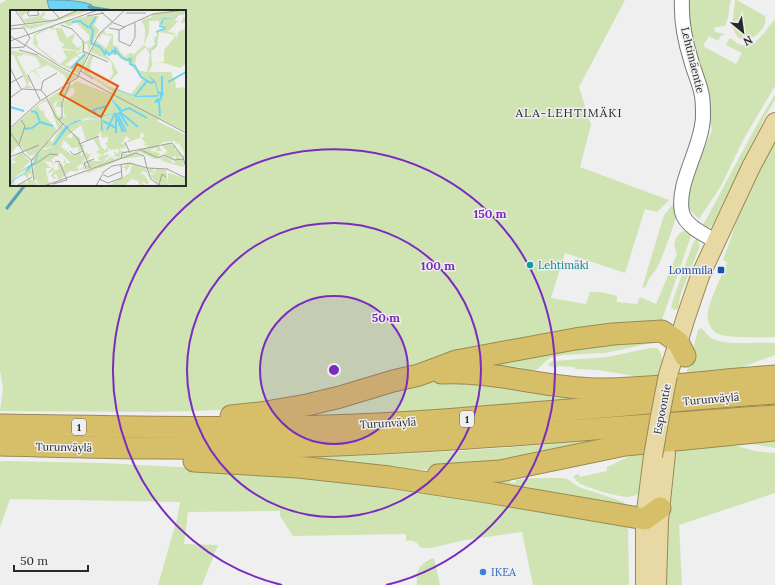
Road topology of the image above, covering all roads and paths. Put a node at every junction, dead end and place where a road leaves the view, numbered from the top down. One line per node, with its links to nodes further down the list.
1 (682, 0): 3 (street, Lehtimäentie)
2 (775, 122): 3 (main road, Espoontie)
3 (716, 241): 4 (main road, Espoontie)
4 (678, 362): 5 (highway); 15 (main road, Espoontie)
5 (418, 374): 6 (highway); 10 (highway)
6 (775, 376)
7 (775, 393): 10 (highway, Turunväylä / 1)
8 (775, 416): 13 (highway, Turunväylä / 1)
9 (0, 425): 10 (highway, Turunväylä / 1)
10 (158, 428)
11 (775, 430): 14 (highway)
12 (0, 445): 13 (highway, Turunväylä / 1)
13 (103, 448): 14 (highway)
14 (389, 477): 15 (highway)
15 (652, 514): 16 (main road, Espoontie); 17 (main road, Espoontie)
16 (645, 585)
17 (657, 585)

